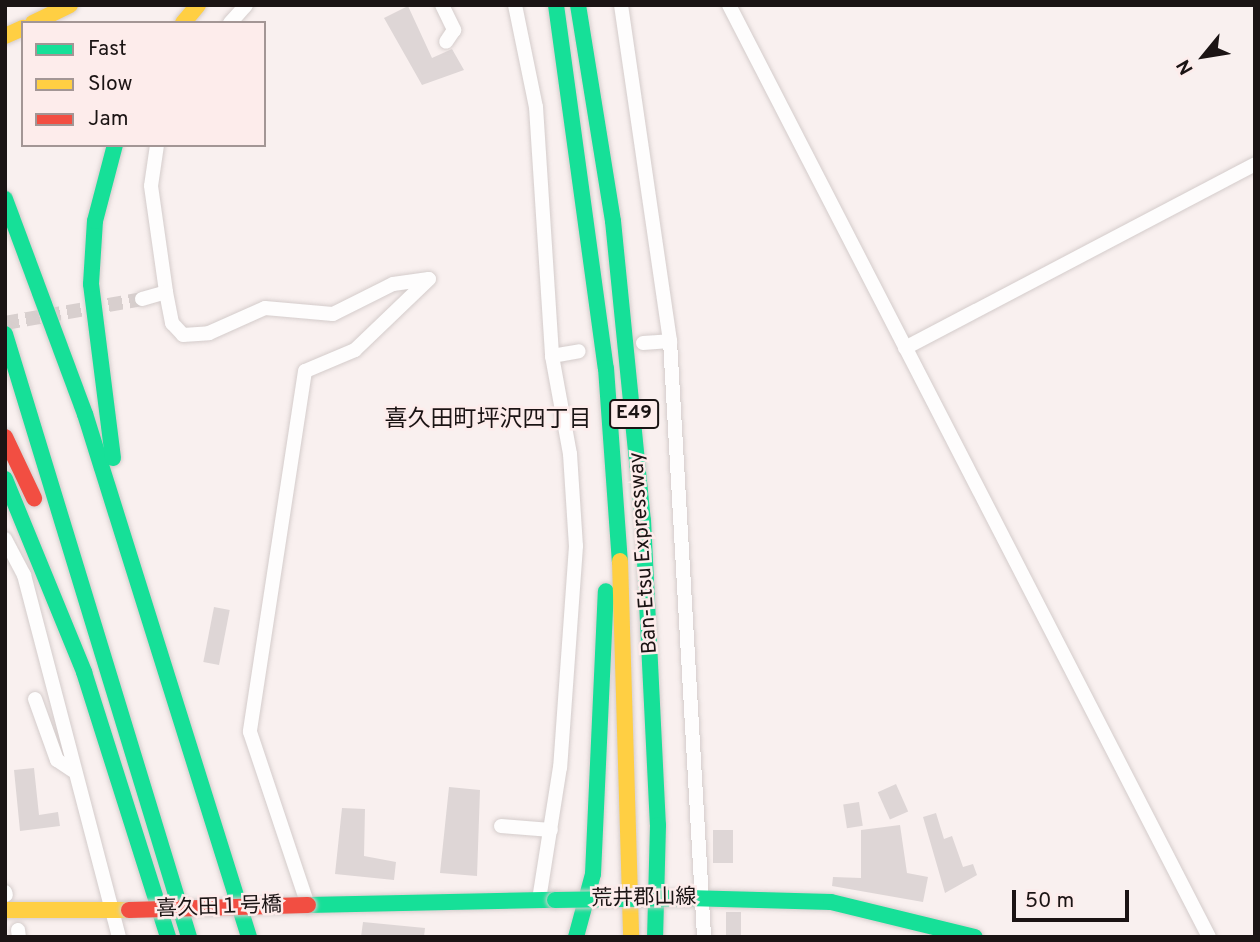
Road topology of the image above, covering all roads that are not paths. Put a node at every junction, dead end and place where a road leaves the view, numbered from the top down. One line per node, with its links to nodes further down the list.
1 (70, 5): 10 (main road)
2 (198, 5): 11 (main road)
3 (246, 5): 12 (street)
4 (442, 5): 15 (street)
5 (515, 5): 29 (street)
6 (556, 5): 21 (main road, Ban-Etsu Expressway / E49)
7 (579, 5): 39 (main road, Ban-Etsu Expressway / E49)
8 (621, 5): 25 (street)
9 (729, 5): 27 (street)
10 (37, 21)
11 (185, 21)
12 (232, 21)
13 (21, 29): 14 (main road)
14 (5, 36)
15 (446, 42)
16 (114, 147): 33 (main road)
17 (157, 147): 22 (street)
18 (1255, 163): 27 (street)
19 (5, 199): 33 (main road)
20 (5, 212): 37 (main road)
21 (588, 224): 54 (main road); 55 (main road, Ban-Etsu Expressway / E49)
22 (166, 292): 23 (street); 45 (street)
23 (142, 299)
24 (5, 334): 34 (main road)
25 (670, 341): 26 (street); 43 (street)
26 (643, 344)
27 (905, 348): 60 (street)
28 (579, 351): 29 (street)
29 (552, 356): 41 (street)
30 (5, 437): 34 (main road)
31 (5, 479): 49 (main road)
32 (5, 539): 36 (street)
33 (143, 603): 38 (main road)
34 (116, 694): 50 (main road)
35 (35, 699): 36 (street)
36 (72, 770): 46 (street)
37 (181, 784)
38 (209, 816): 52 (main road); 53 (main road)
39 (658, 825): 56 (main road, Ban-Etsu Expressway / E49); 57 (main road)
40 (501, 827): 41 (street)
41 (551, 830): 44 (street)
42 (213, 885): 51 (main road)
43 (704, 898): 44 (main road, 荒井郡山線, bridge); 58 (street); 59 (main road, 荒井郡山線)
44 (547, 899): 45 (main road, 荒井郡山線)
45 (308, 905): 46 (main road, 喜久田１号橋, bridge)
46 (111, 910): 47 (main road); 48 (street)
47 (5, 911)
48 (119, 937)
49 (167, 937)
50 (189, 937)
51 (232, 937)
52 (249, 937)
53 (262, 937)
54 (576, 937)
55 (631, 937)
56 (655, 937)
57 (667, 937)
58 (704, 937)
59 (975, 937)
60 (1209, 937)

